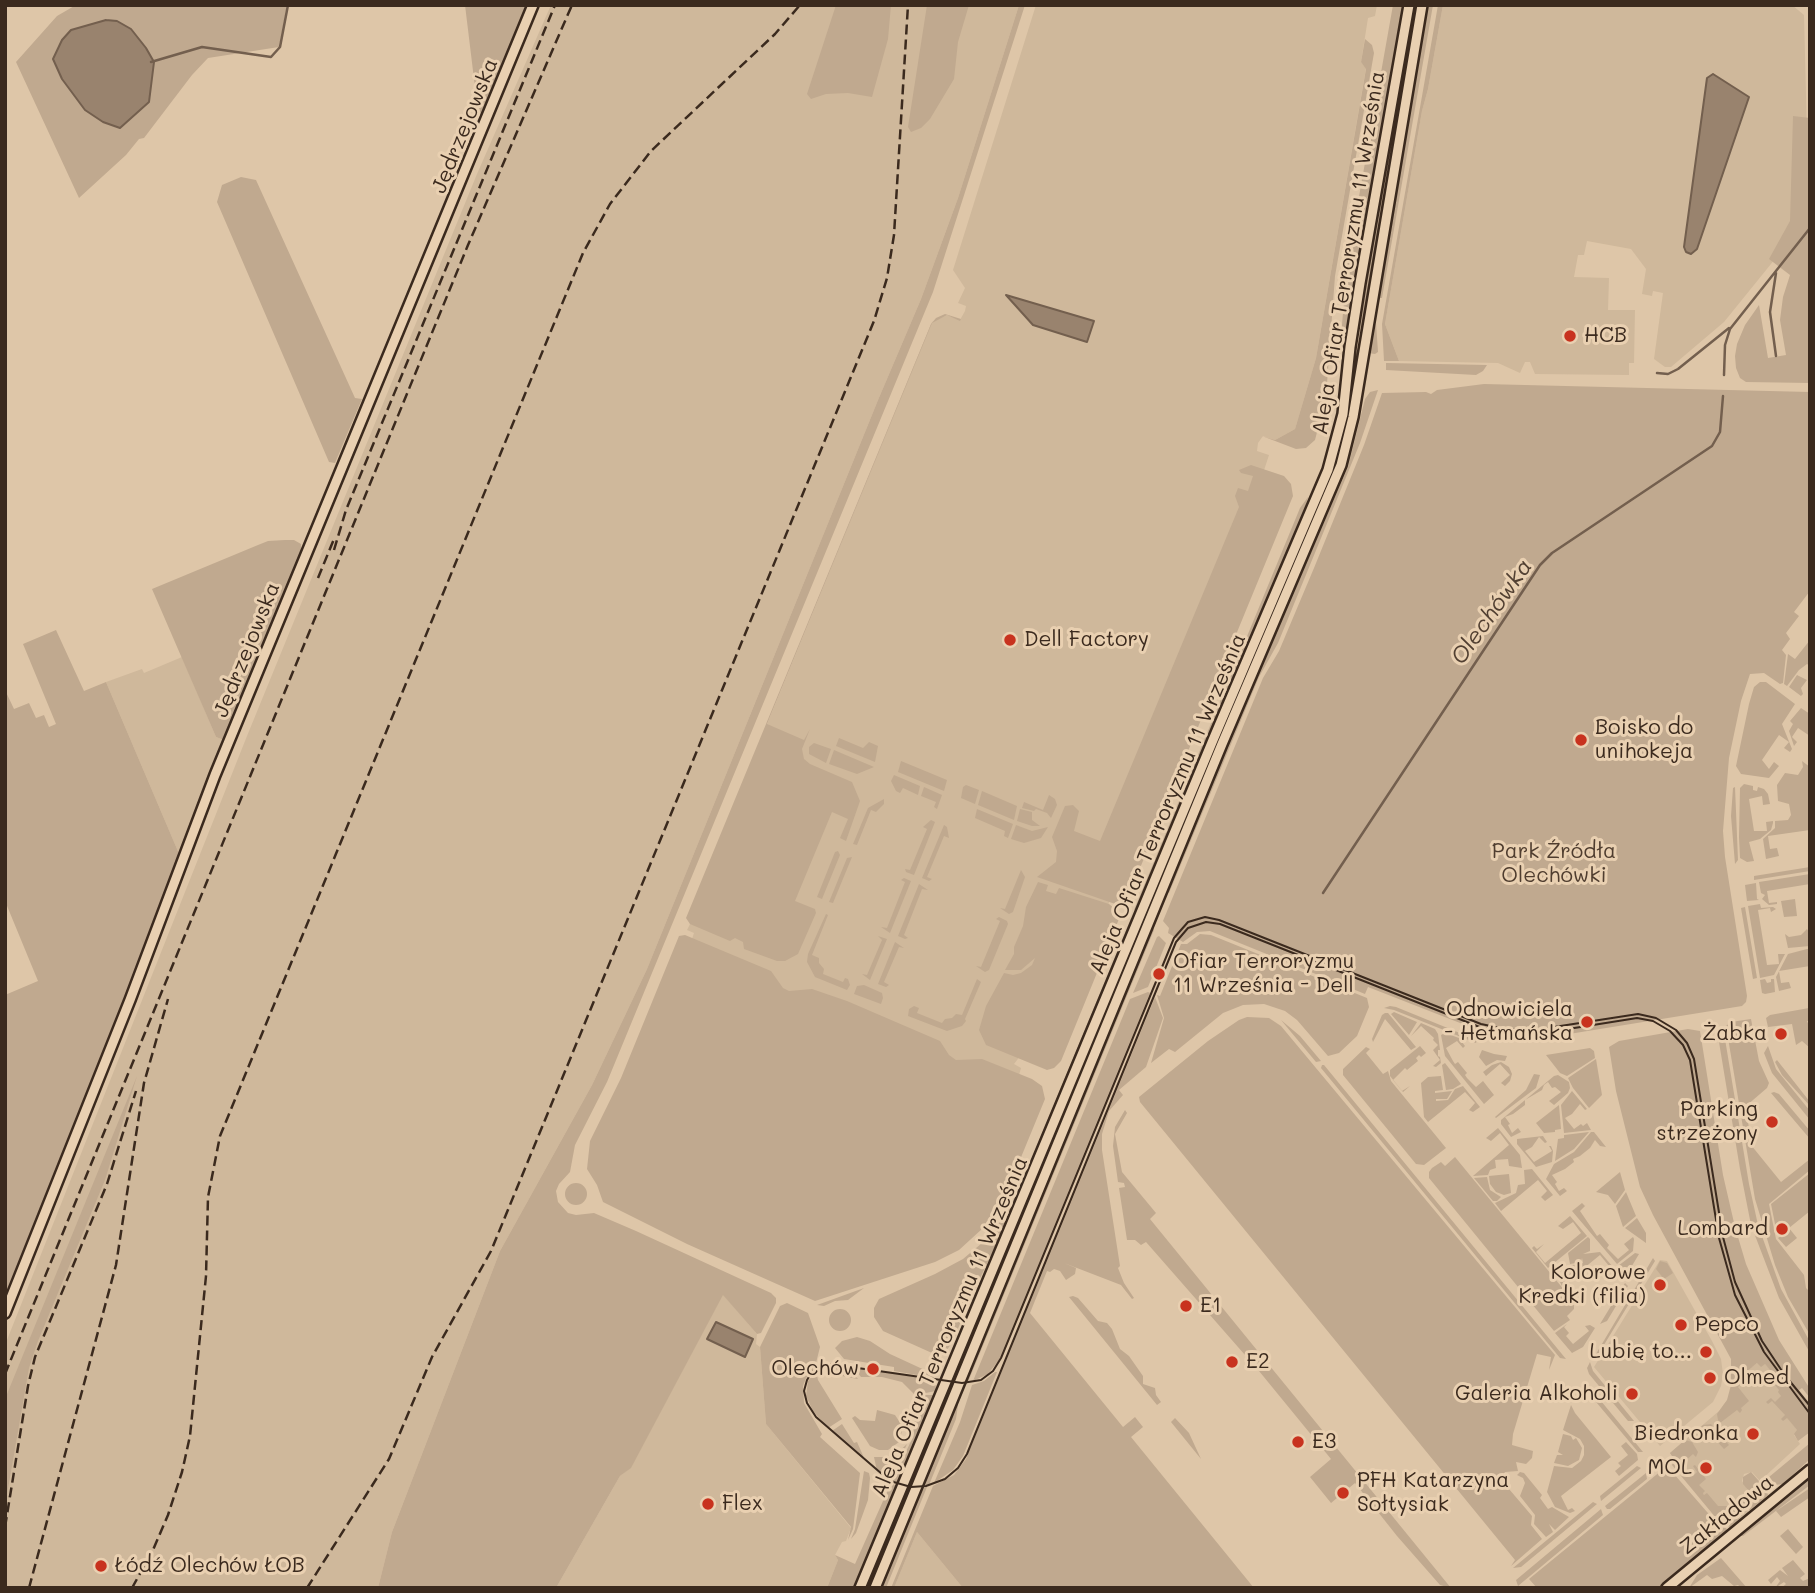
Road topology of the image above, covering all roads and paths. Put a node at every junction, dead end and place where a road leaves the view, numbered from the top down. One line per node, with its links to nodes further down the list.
1 (533, 5): 4 (street, Jędrzejowska)
2 (1409, 5): 6 (street, Aleja Ofiar Terroryzmu 11 Września)
3 (1422, 5): 7 (street, Aleja Ofiar Terroryzmu 11 Września)
4 (5, 1312)
5 (1810, 1470): 8 (street, Zakładowa)
6 (860, 1588)
7 (874, 1588)
8 (1667, 1588)

